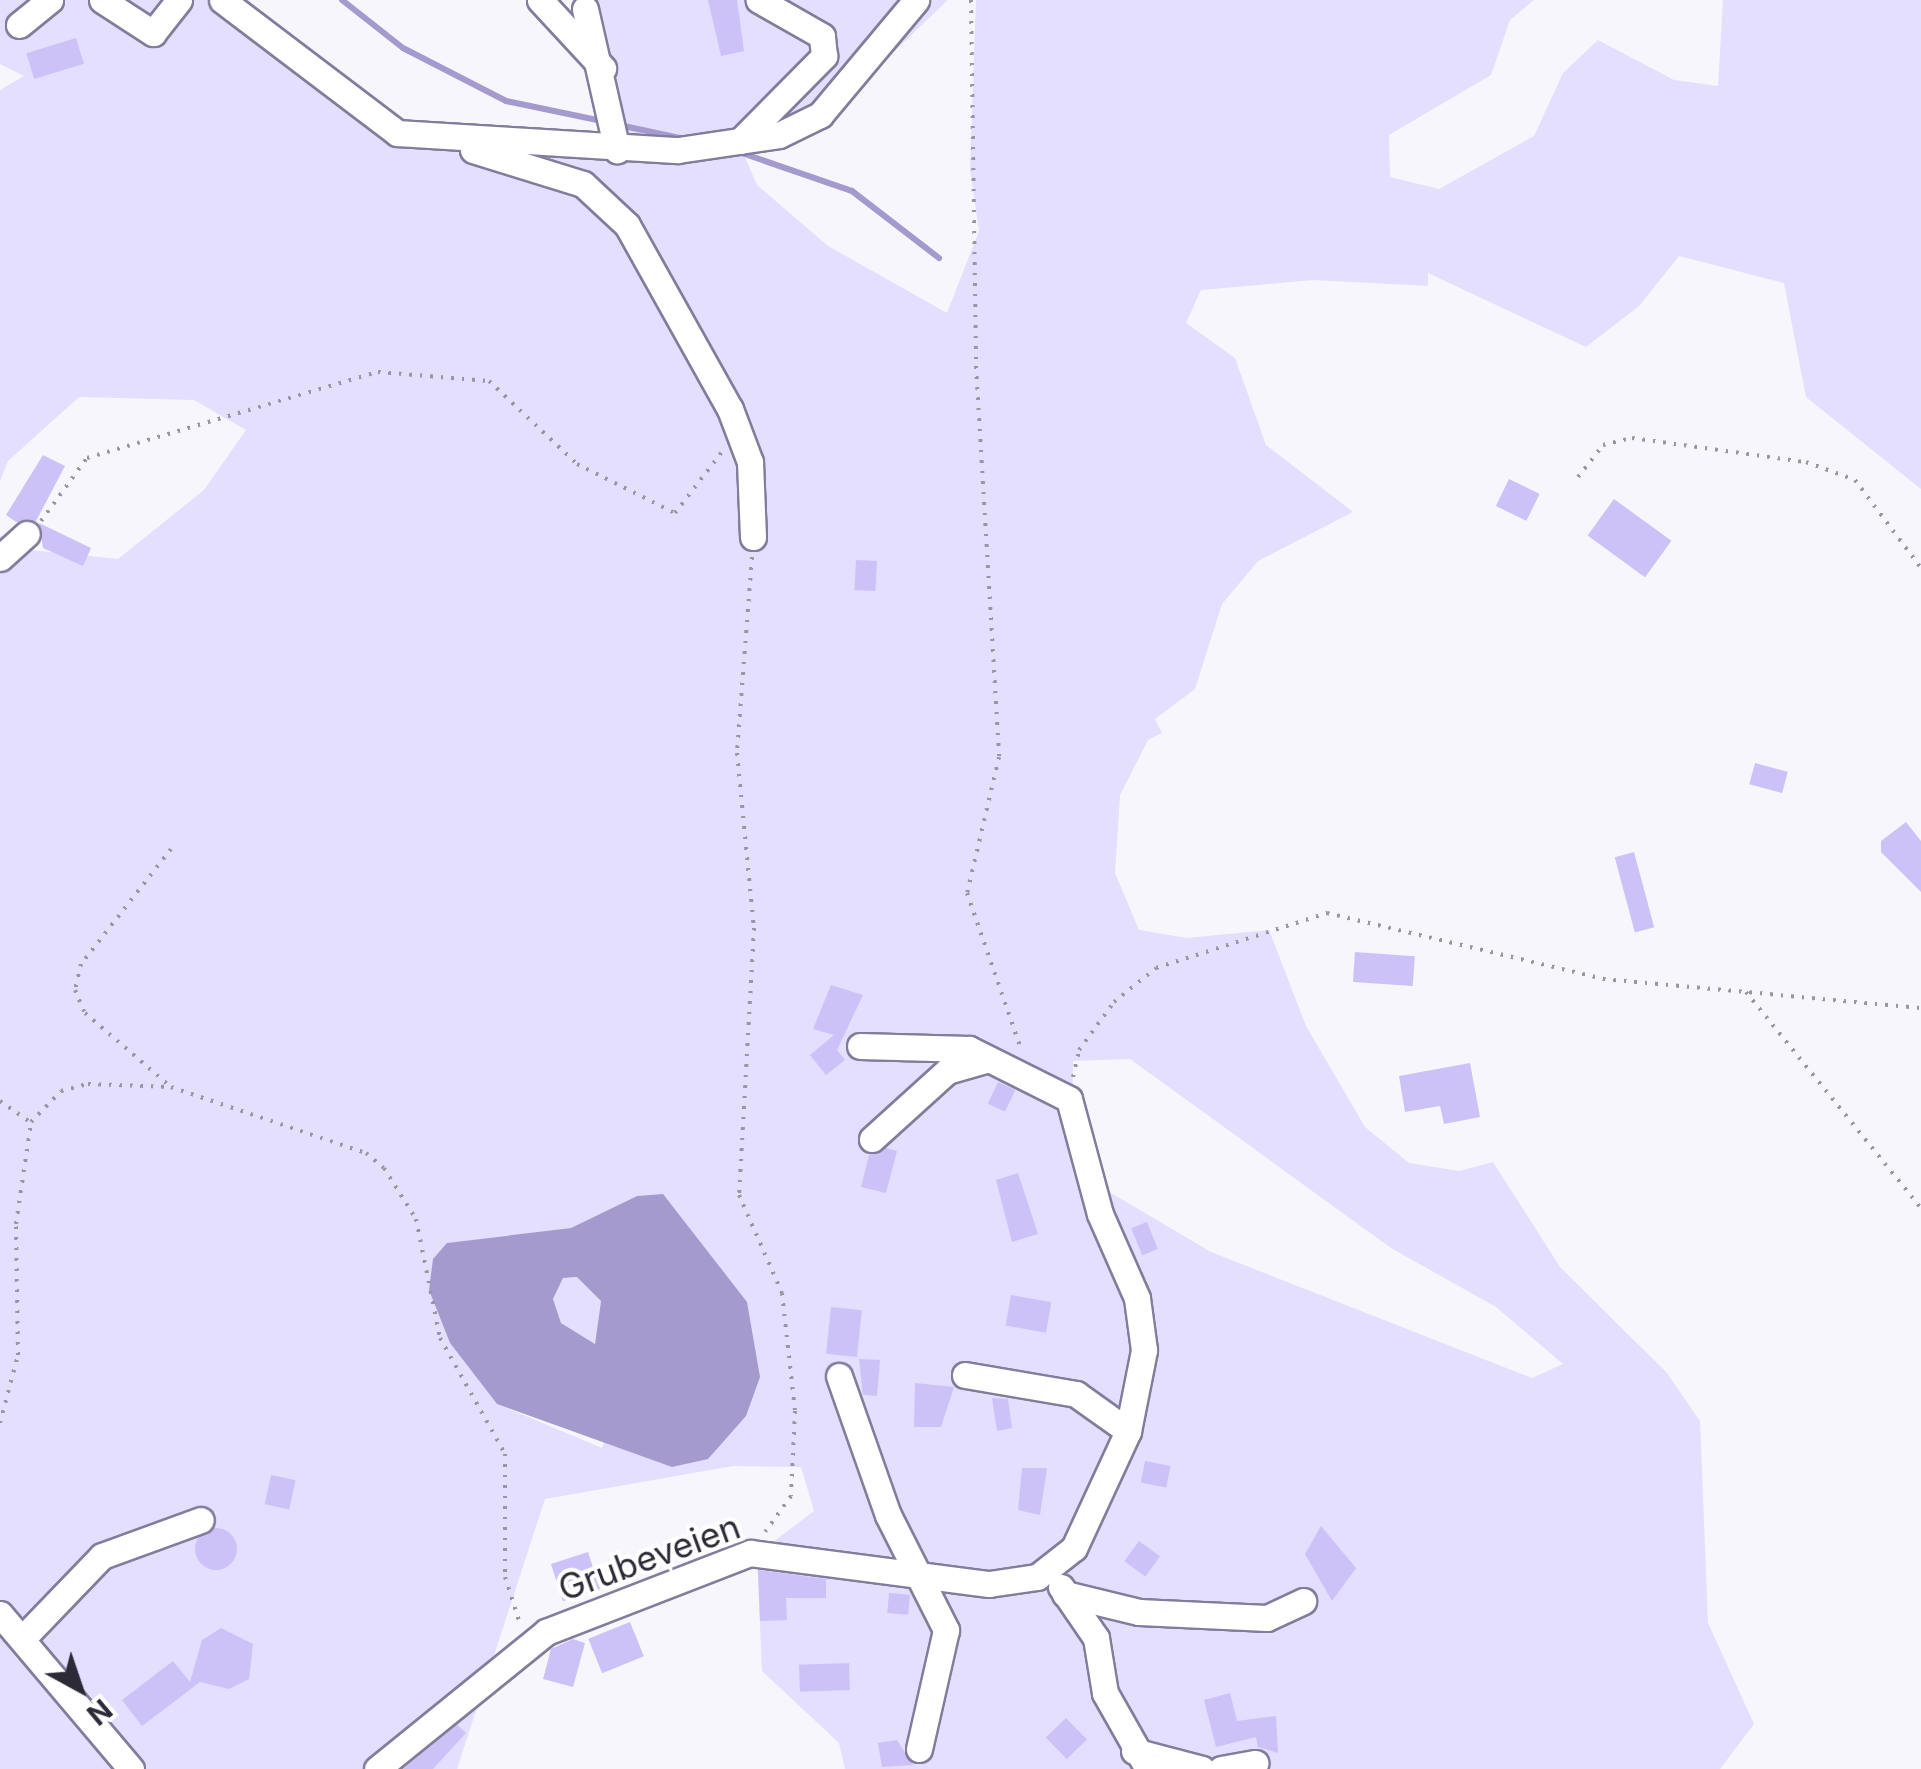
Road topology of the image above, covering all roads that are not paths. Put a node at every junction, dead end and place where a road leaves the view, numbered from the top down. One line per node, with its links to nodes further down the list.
1 (50, 0): 9 (street)
2 (102, 0): 3 (street)
3 (180, 0)
4 (222, 0): 11 (street)
5 (540, 0): 10 (street)
6 (758, 0): 12 (street)
7 (916, 0): 12 (street)
8 (586, 9): 10 (street)
9 (19, 26)
10 (603, 68): 13 (street)
11 (430, 139): 13 (street); 15 (street)
12 (736, 144): 13 (street)
13 (617, 150)
14 (26, 534): 16 (street)
15 (754, 537)
16 (0, 558)
17 (860, 1046): 18 (street)
18 (990, 1060): 19 (street); 22 (street)
19 (872, 1139)
20 (966, 1375): 22 (street)
21 (839, 1376): 25 (street)
22 (1128, 1431): 24 (street)
23 (201, 1520): 29 (street)
24 (1050, 1570): 25 (street, Grubeveien); 26 (street)
25 (918, 1579): 30 (street); 34 (street, Grubeveien)
26 (1065, 1594): 27 (street); 31 (street)
27 (1303, 1600)
28 (0, 1614): 29 (street)
29 (22, 1639): 33 (street)
30 (919, 1749)
31 (1141, 1760): 35 (street)
32 (1255, 1764): 36 (street)
33 (132, 1769)
34 (376, 1769)
35 (1202, 1769)
36 (1221, 1769)

